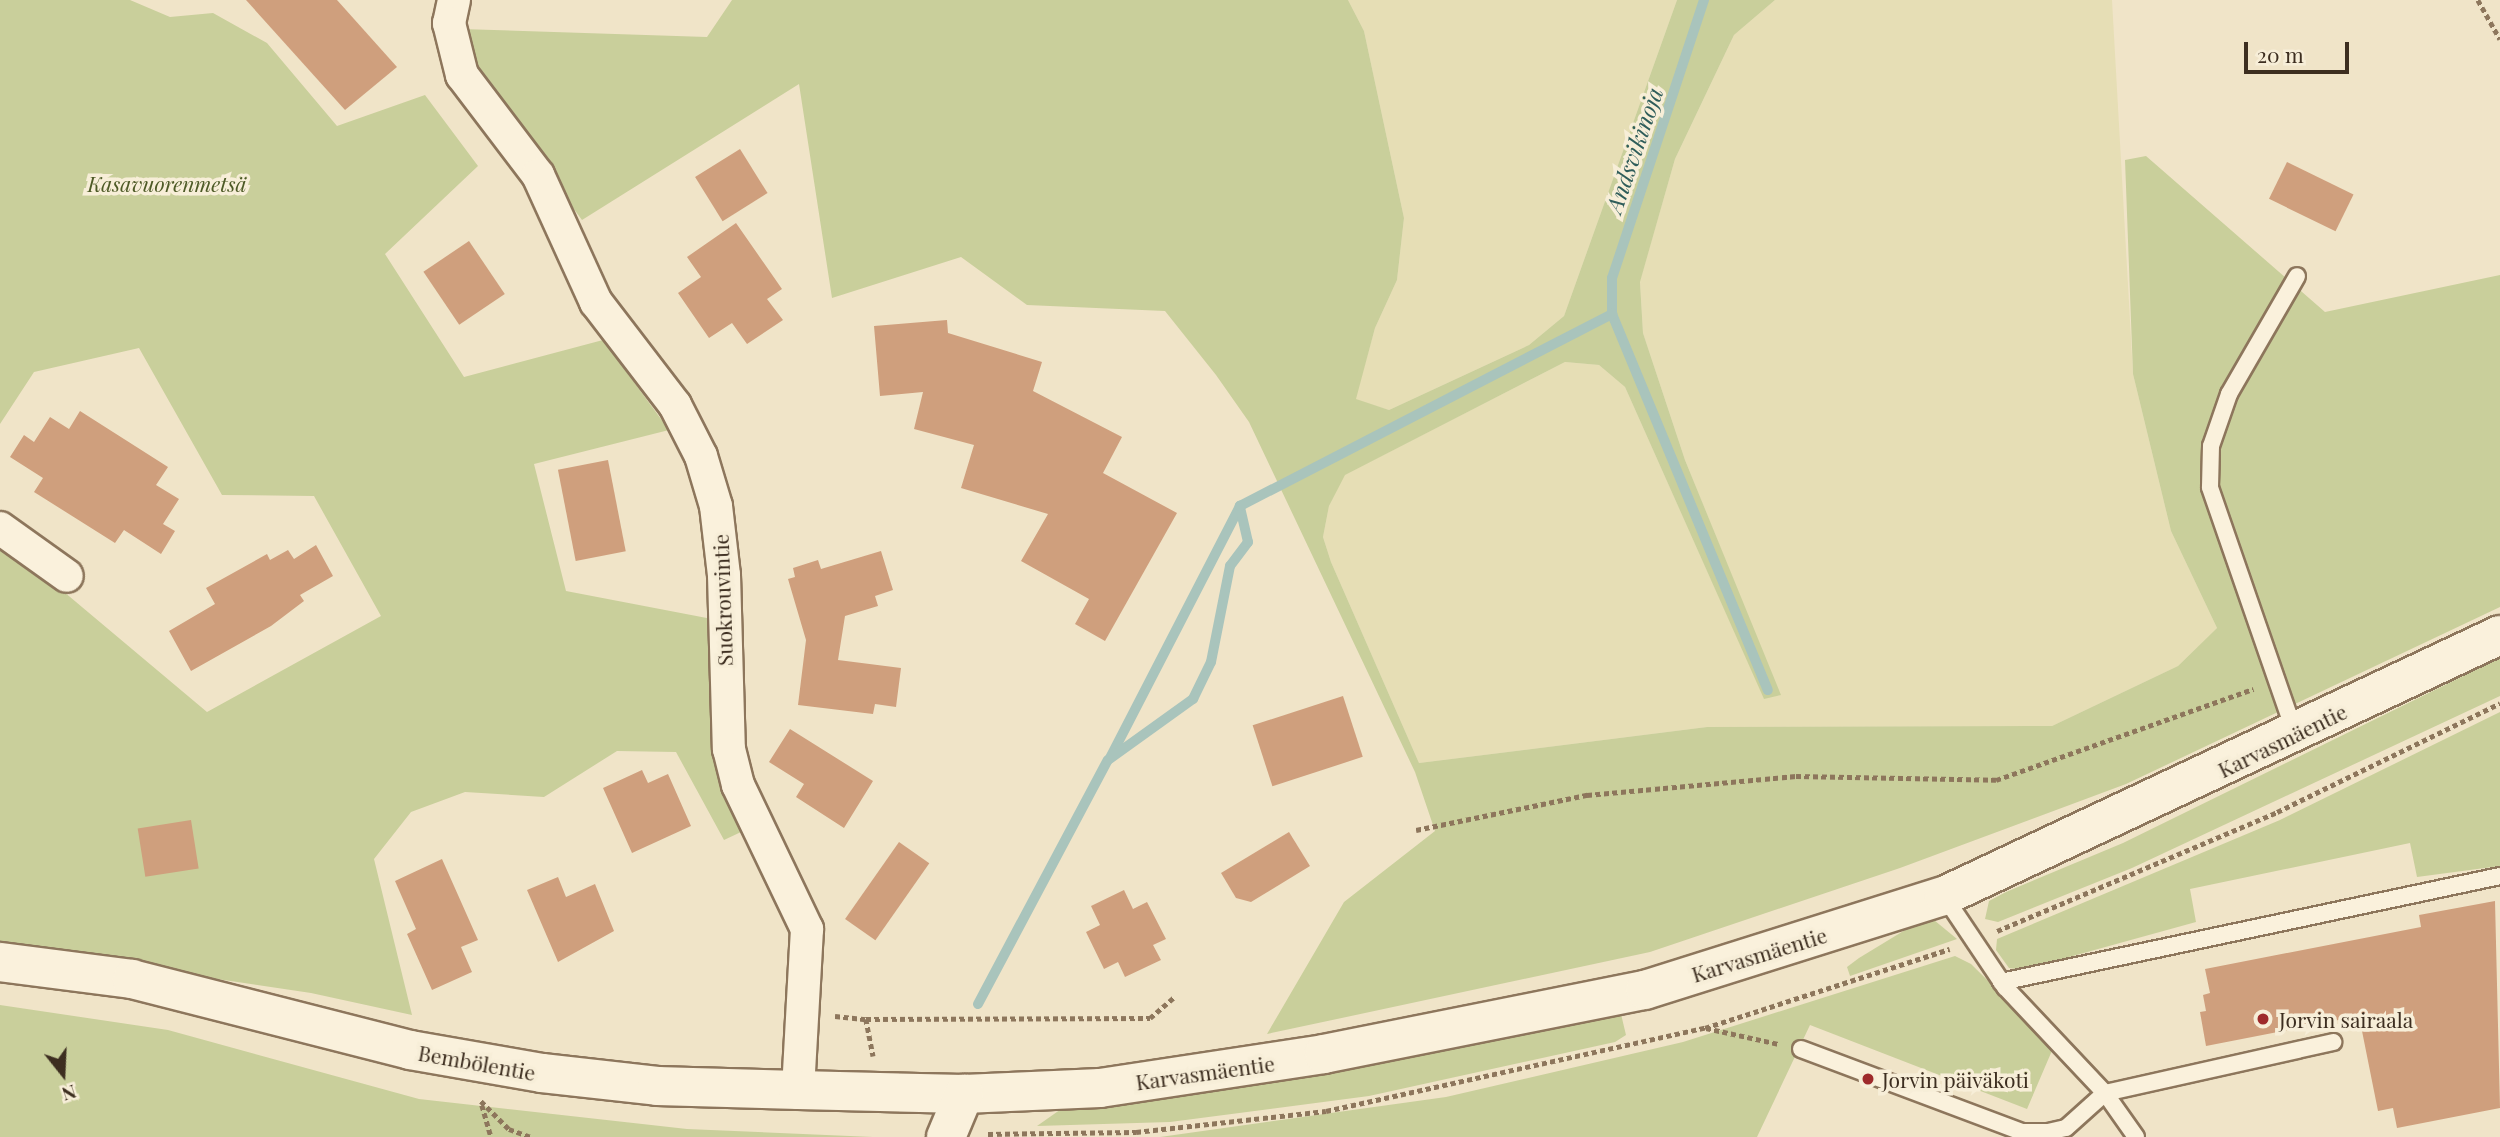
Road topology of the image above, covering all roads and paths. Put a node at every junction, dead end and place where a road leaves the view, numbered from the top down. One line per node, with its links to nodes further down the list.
1 (454, 0): 18 (street, Suokrouvintie)
2 (2477, 0): 3 (path)
3 (2500, 39)
4 (2297, 276): 8 (lane)
5 (0, 528): 6 (street)
6 (67, 576)
7 (2500, 635): 10 (main road, Karvasmäentie)
8 (2276, 681): 10 (lane); 11 (path)
9 (2500, 703): 14 (path)
10 (2296, 735): 13 (main road, Karvasmäentie)
11 (1416, 830)
12 (2500, 876): 16 (lane)
13 (1944, 896): 14 (lane); 26 (main road, Karvasmäentie)
14 (1972, 941): 16 (lane); 20 (path)
15 (0, 962): 24 (main road, Bembölentie)
16 (2001, 982): 25 (lane)
17 (1175, 996): 19 (path)
18 (804, 1013): 19 (path); 24 (street, Suokrouvintie)
19 (866, 1019): 23 (path)
20 (1705, 1028): 22 (path); 31 (path)
21 (2333, 1042): 25 (lane)
22 (1801, 1049): 25 (lane)
23 (875, 1063)
24 (798, 1090): 26 (main road, Bembölentie)
25 (2105, 1093): 34 (lane)
26 (964, 1094): 30 (main road)
27 (467, 1098): 28 (path)
28 (481, 1101): 29 (path); 32 (path); 33 (path)
29 (494, 1103)
30 (947, 1135): 31 (path)
31 (1001, 1136)
32 (491, 1137)
33 (531, 1137)
34 (2136, 1137)

